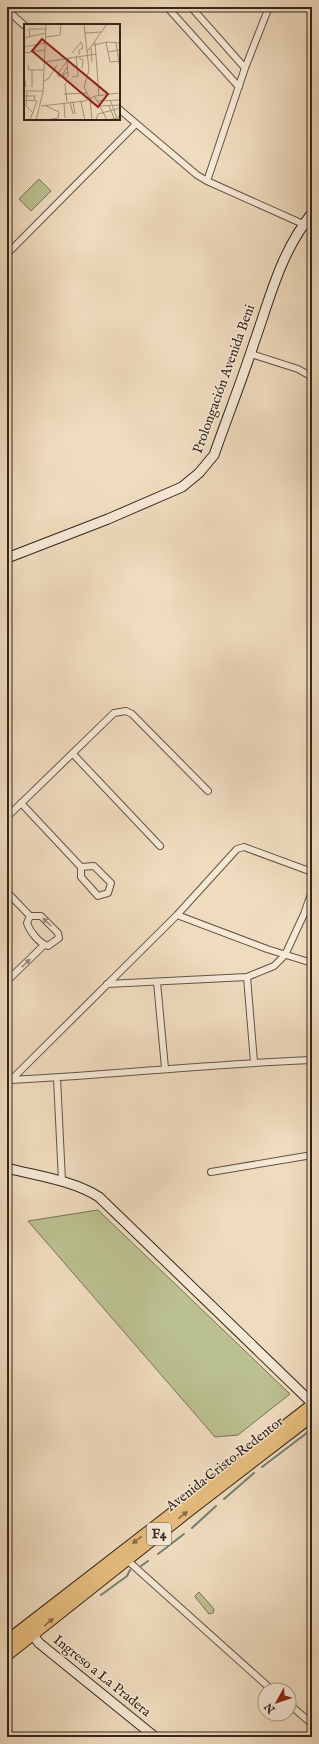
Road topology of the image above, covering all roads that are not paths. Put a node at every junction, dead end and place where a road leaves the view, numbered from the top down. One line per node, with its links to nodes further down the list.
1 (167, 7): 7 (street)
2 (190, 7): 6 (street)
3 (269, 7): 6 (street)
4 (7, 10): 5 (street)
5 (24, 25)
6 (245, 68): 7 (street)
7 (239, 87): 10 (street)
8 (120, 110): 9 (street)
9 (136, 124): 10 (street); 13 (street)
10 (207, 181): 12 (street)
11 (312, 212): 12 (street, Prolongación Avenida Beni)
12 (308, 226): 14 (street, Prolongación Avenida Beni)
13 (7, 254)
14 (251, 354): 15 (street); 16 (street, Prolongación Avenida Beni)
15 (312, 376)
16 (7, 558)
17 (73, 754): 18 (street); 19 (street); 21 (street)
18 (208, 791)
19 (21, 803): 20 (street); 22 (street)
20 (7, 817)
21 (160, 846)
22 (81, 867): 22 (street)
23 (312, 872): 26 (street)
24 (312, 891): 29 (street)
25 (7, 892): 27 (street)
26 (178, 915): 29 (street); 34 (street)
27 (30, 916): 28 (street); 28 (street, one-way to 27)
28 (44, 945): 32 (street, one-way to 28)
29 (285, 955): 30 (street); 31 (street)
30 (312, 963)
31 (247, 977): 33 (street); 37 (street)
32 (7, 982): 35 (street)
33 (157, 982): 34 (street); 38 (street)
34 (107, 984): 40 (street)
35 (7, 986)
36 (312, 1060): 37 (street)
37 (254, 1062): 38 (street)
38 (165, 1068): 39 (street)
39 (57, 1078): 40 (street); 44 (street)
40 (9, 1080)
41 (312, 1155): 43 (street)
42 (7, 1168): 44 (street)
43 (211, 1172)
44 (62, 1181): 45 (street)
45 (312, 1404): 48 (highway, Avenida Cristo Redentor / F4, one-way to 48)
46 (312, 1416): 47 (highway, Avenida Cristo Redentor / F4, one-way to 46)
47 (127, 1560): 49 (highway, Avenida Cristo Redentor / F4, one-way to 47); 55 (street)
48 (38, 1618): 50 (highway, Avenida Cristo Redentor / F4); 52 (highway)
49 (33, 1635): 51 (highway, Avenida Cristo Redentor / F4); 58 (street, Ingreso a La Pradera)
50 (7, 1640)
51 (20, 1645): 53 (highway, Avenida Cristo Redentor / F4); 54 (highway)
52 (7, 1647)
53 (7, 1655)
54 (7, 1663)
55 (263, 1682)
56 (297, 1711): 57 (street)
57 (312, 1724)
58 (155, 1737)

